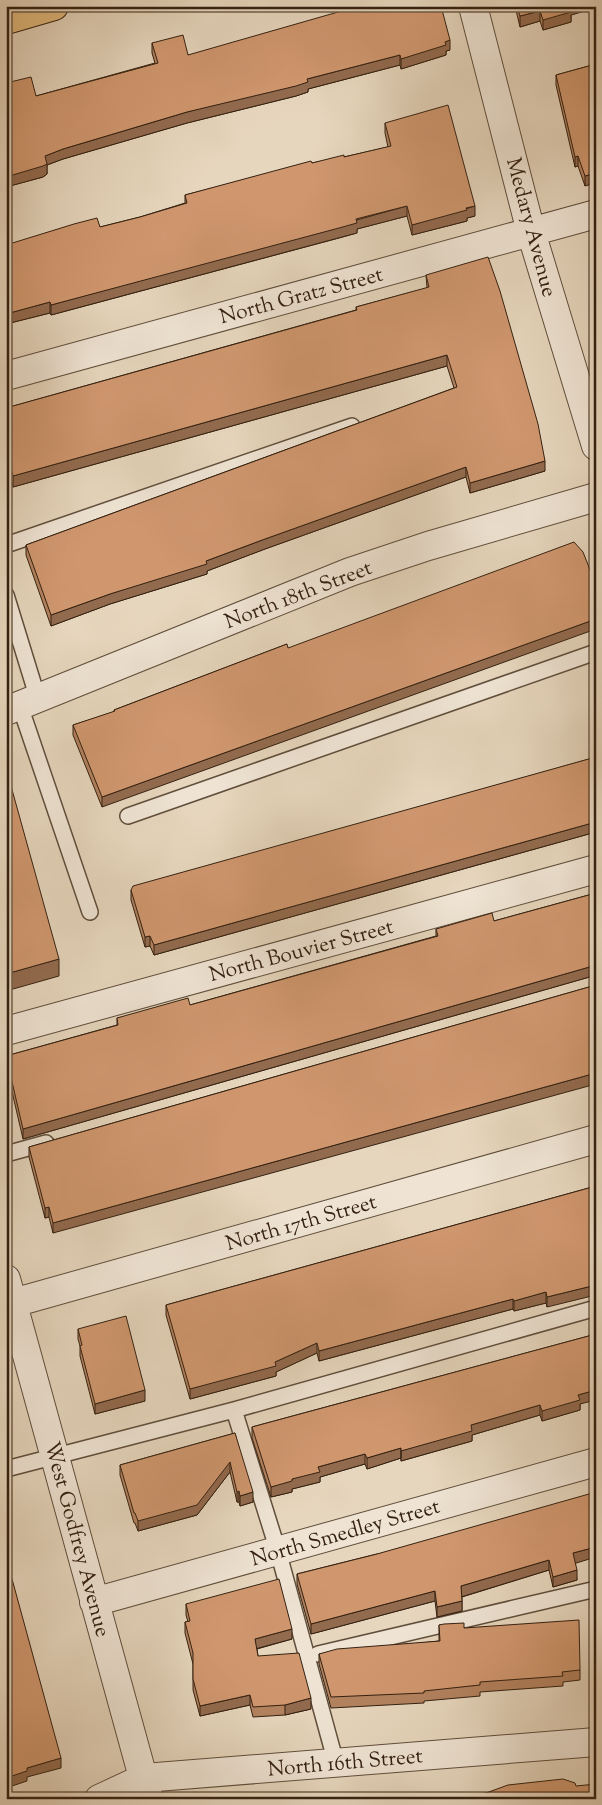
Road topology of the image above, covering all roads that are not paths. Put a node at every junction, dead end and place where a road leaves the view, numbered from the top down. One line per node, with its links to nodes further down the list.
1 (54, 6): 3 (main road)
2 (474, 6): 5 (street, Medary Avenue)
3 (6, 20)
4 (596, 214): 5 (street, North Gratz Street)
5 (531, 232): 6 (street, North Gratz Street); 8 (street, Medary Avenue)
6 (6, 376)
7 (367, 421): 10 (lane)
8 (596, 446)
9 (596, 497): 13 (street, North 18th Street)
10 (6, 545)
11 (6, 595): 13 (lane)
12 (596, 652): 14 (lane)
13 (21, 705): 16 (lane)
14 (128, 816)
15 (596, 869): 17 (street, North Bouvier Street)
16 (90, 912)
17 (6, 1031)
18 (63, 1138): 20 (lane)
19 (596, 1139): 21 (street, North 17th Street)
20 (6, 1154)
21 (8, 1295): 24 (street, West Godfrey Avenue)
22 (596, 1308): 23 (lane)
23 (234, 1410): 24 (lane); 27 (lane)
24 (55, 1456): 26 (lane); 29 (street, West Godfrey Avenue)
25 (596, 1462): 27 (street, North Smedley Street)
26 (6, 1469)
27 (278, 1551): 29 (street, North Smedley Street); 30 (lane)
28 (596, 1589): 30 (lane)
29 (94, 1602): 33 (street, West Godfrey Avenue)
30 (307, 1656): 32 (lane)
31 (595, 1740): 32 (street, North 16th Street)
32 (336, 1762): 33 (street, North 16th Street)
33 (147, 1789): 34 (street, North 16th Street)
34 (99, 1799)

